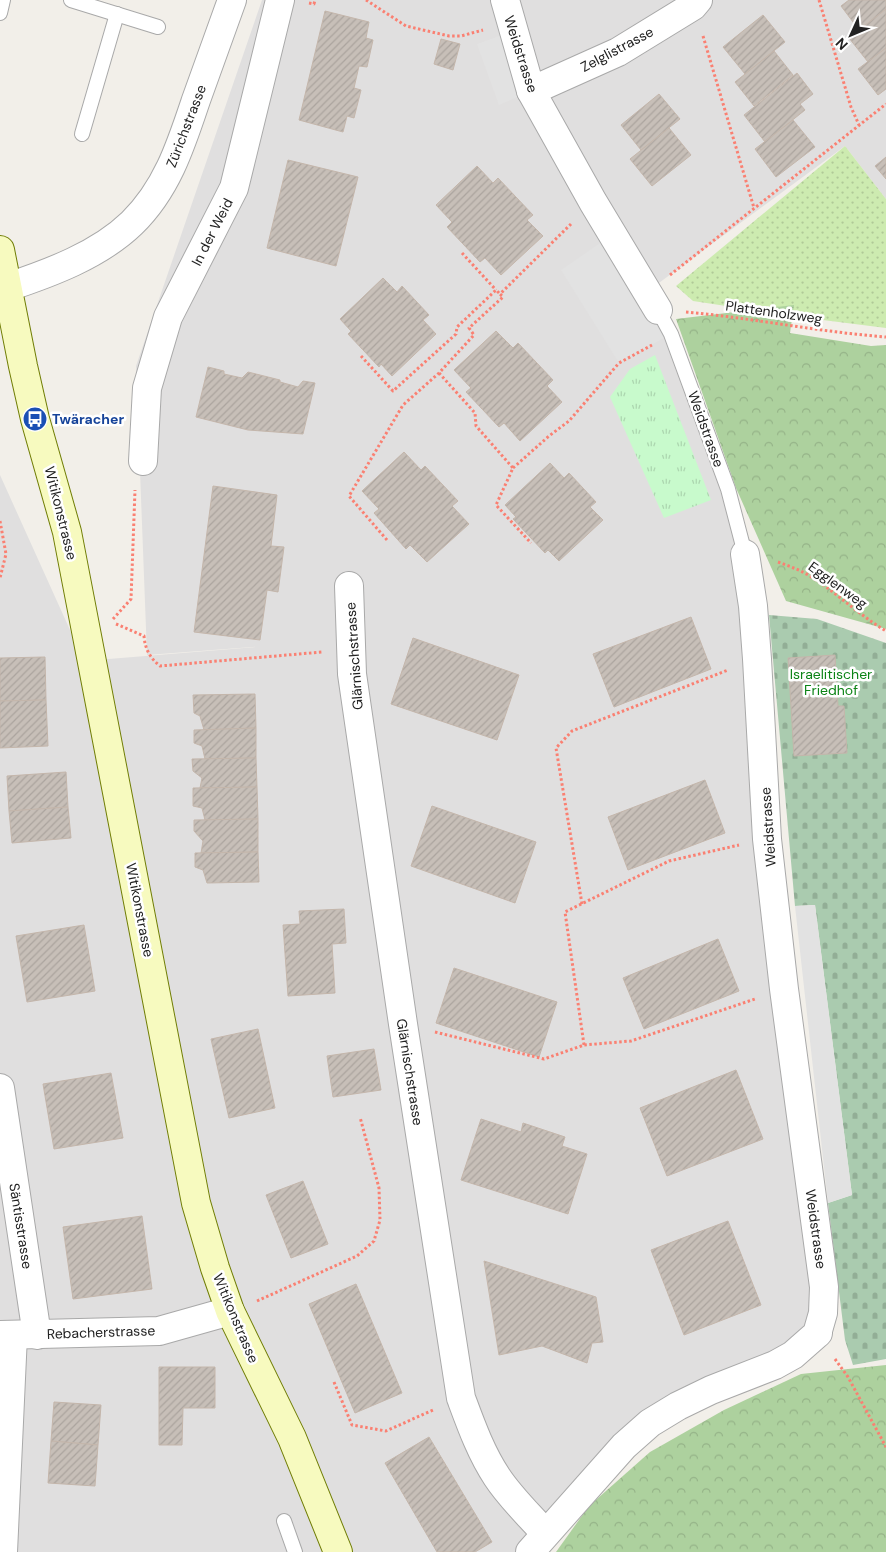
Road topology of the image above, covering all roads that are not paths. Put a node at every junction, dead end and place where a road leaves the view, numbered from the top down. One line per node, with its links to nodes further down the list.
1 (3, 0): 7 (lane)
2 (70, 0): 8 (lane)
3 (232, 0): 13 (street, Zürichstrasse)
4 (280, 0): 15 (street, In der Weid)
5 (698, 0): 10 (street, Zelglistrasse)
6 (508, 11): 10 (street, Weidstrasse)
7 (0, 13)
8 (117, 14): 9 (lane); 11 (lane)
9 (158, 27)
10 (531, 91): 14 (street, Weidstrasse)
11 (82, 134)
12 (0, 250): 13 (main road, Witikonstrasse)
13 (8, 287): 19 (main road, Witikonstrasse)
14 (653, 300): 16 (lane, Weidstrasse)
15 (144, 461)
16 (745, 554): 22 (street, Weidstrasse)
17 (349, 586): 22 (street, Glärnischstrasse)
18 (0, 1088): 20 (street, Säntisstrasse)
19 (230, 1311): 20 (street, Rebacherstrasse); 25 (main road, Witikonstrasse)
20 (17, 1335): 23 (street, Säntisstrasse)
21 (284, 1521): 24 (lane)
22 (538, 1543)
23 (3, 1552)
24 (296, 1552)
25 (338, 1552)

